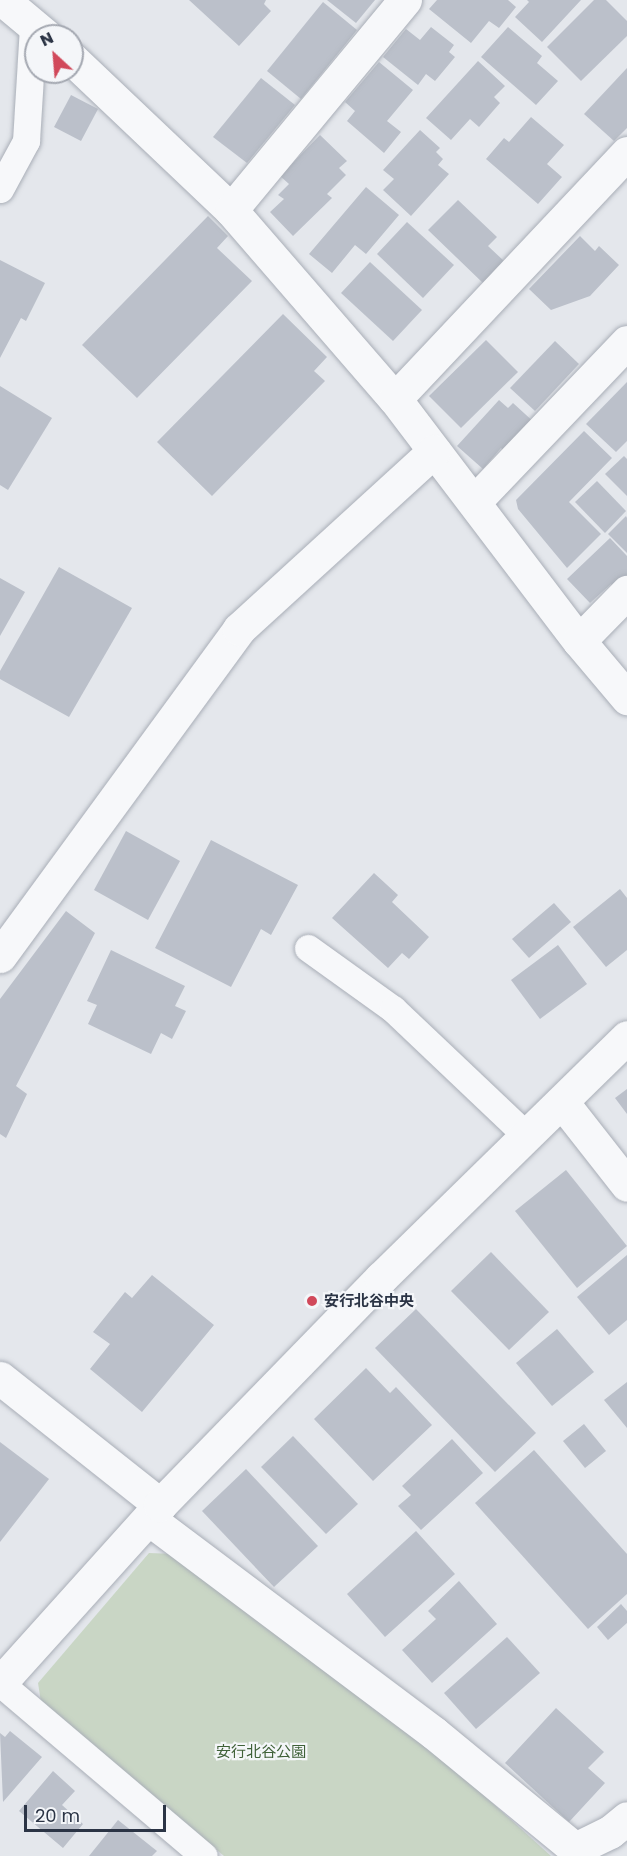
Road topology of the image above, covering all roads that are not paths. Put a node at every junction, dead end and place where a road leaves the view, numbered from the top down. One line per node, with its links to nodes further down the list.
1 (3, 0): 3 (street)
2 (405, 0): 7 (street)
3 (40, 20): 6 (lane)
4 (84, 70): 7 (street)
5 (627, 153): 9 (street)
6 (0, 189)
7 (231, 210): 9 (street)
8 (627, 342): 11 (street)
9 (395, 399): 10 (street)
10 (434, 451): 11 (street); 16 (street)
11 (475, 501): 13 (street)
12 (627, 592): 13 (street)
13 (579, 641): 14 (street)
14 (627, 698)
15 (308, 948): 19 (lane)
16 (0, 956)
17 (627, 1037): 18 (street)
18 (562, 1102): 19 (street); 20 (street)
19 (527, 1136): 22 (street)
20 (627, 1185)
21 (0, 1378): 22 (street)
22 (154, 1512): 23 (street); 24 (street)
23 (2, 1678): 25 (lane)
24 (627, 1818)
25 (204, 1856)

